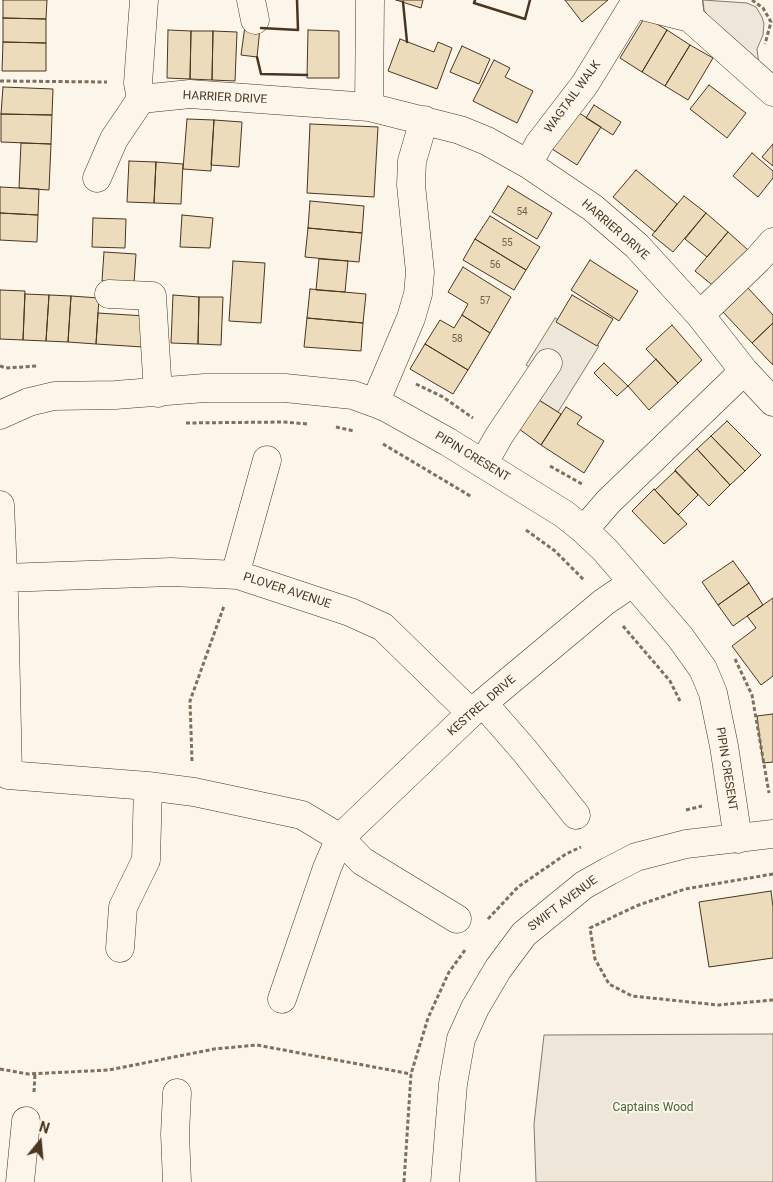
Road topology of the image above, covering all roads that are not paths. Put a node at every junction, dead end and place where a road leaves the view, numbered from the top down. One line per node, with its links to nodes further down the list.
1 (144, 0): 6 (street)
2 (370, 0): 7 (street)
3 (634, 2): 4 (street, WAGTAIL WALK); 9 (street, WAGTAIL WALK)
4 (689, 9): 5 (street, WAGTAIL WALK)
5 (766, 86)
6 (139, 91): 7 (street, HARRIER DRIVE); 10 (street)
7 (368, 107): 8 (street, HARRIER DRIVE)
8 (424, 120): 9 (street, HARRIER DRIVE); 18 (street)
9 (528, 164): 13 (street, HARRIER DRIVE)
10 (97, 178)
11 (773, 242): 13 (street)
12 (109, 294): 16 (street)
13 (700, 315): 15 (street, HARRIER DRIVE)
14 (548, 363): 21 (street)
15 (744, 371): 17 (street, HARRIER DRIVE); 23 (street)
16 (158, 393): 18 (street, PIPIN CRESENT); 19 (street, PIPIN CRESENT)
17 (773, 402)
18 (375, 403): 21 (street, PIPIN CRESENT)
19 (0, 415)
20 (267, 460): 24 (street)
21 (483, 464): 23 (street, PIPIN CRESENT)
22 (0, 505): 26 (street)
23 (584, 530): 25 (street, PIPIN CRESENT)
24 (235, 575): 26 (street, PLOVER AVENUE); 27 (street, PLOVER AVENUE)
25 (632, 583): 27 (street, KESTREL DRIVE); 33 (street, PIPIN CRESENT)
26 (3, 590): 28 (street)
27 (477, 708): 30 (street, PLOVER AVENUE); 32 (street, KESTREL DRIVE)
28 (4, 776): 29 (street)
29 (148, 786): 32 (street); 35 (street)
30 (576, 814)
31 (773, 834): 33 (street, SWIFT AVENUE)
32 (340, 838): 34 (street); 36 (street)
33 (738, 839): 41 (street, SWIFT AVENUE)
34 (457, 919)
35 (120, 948)
36 (282, 999)
37 (177, 1093): 40 (street)
38 (26, 1121): 39 (street)
39 (20, 1182)
40 (177, 1182)
41 (445, 1182)

